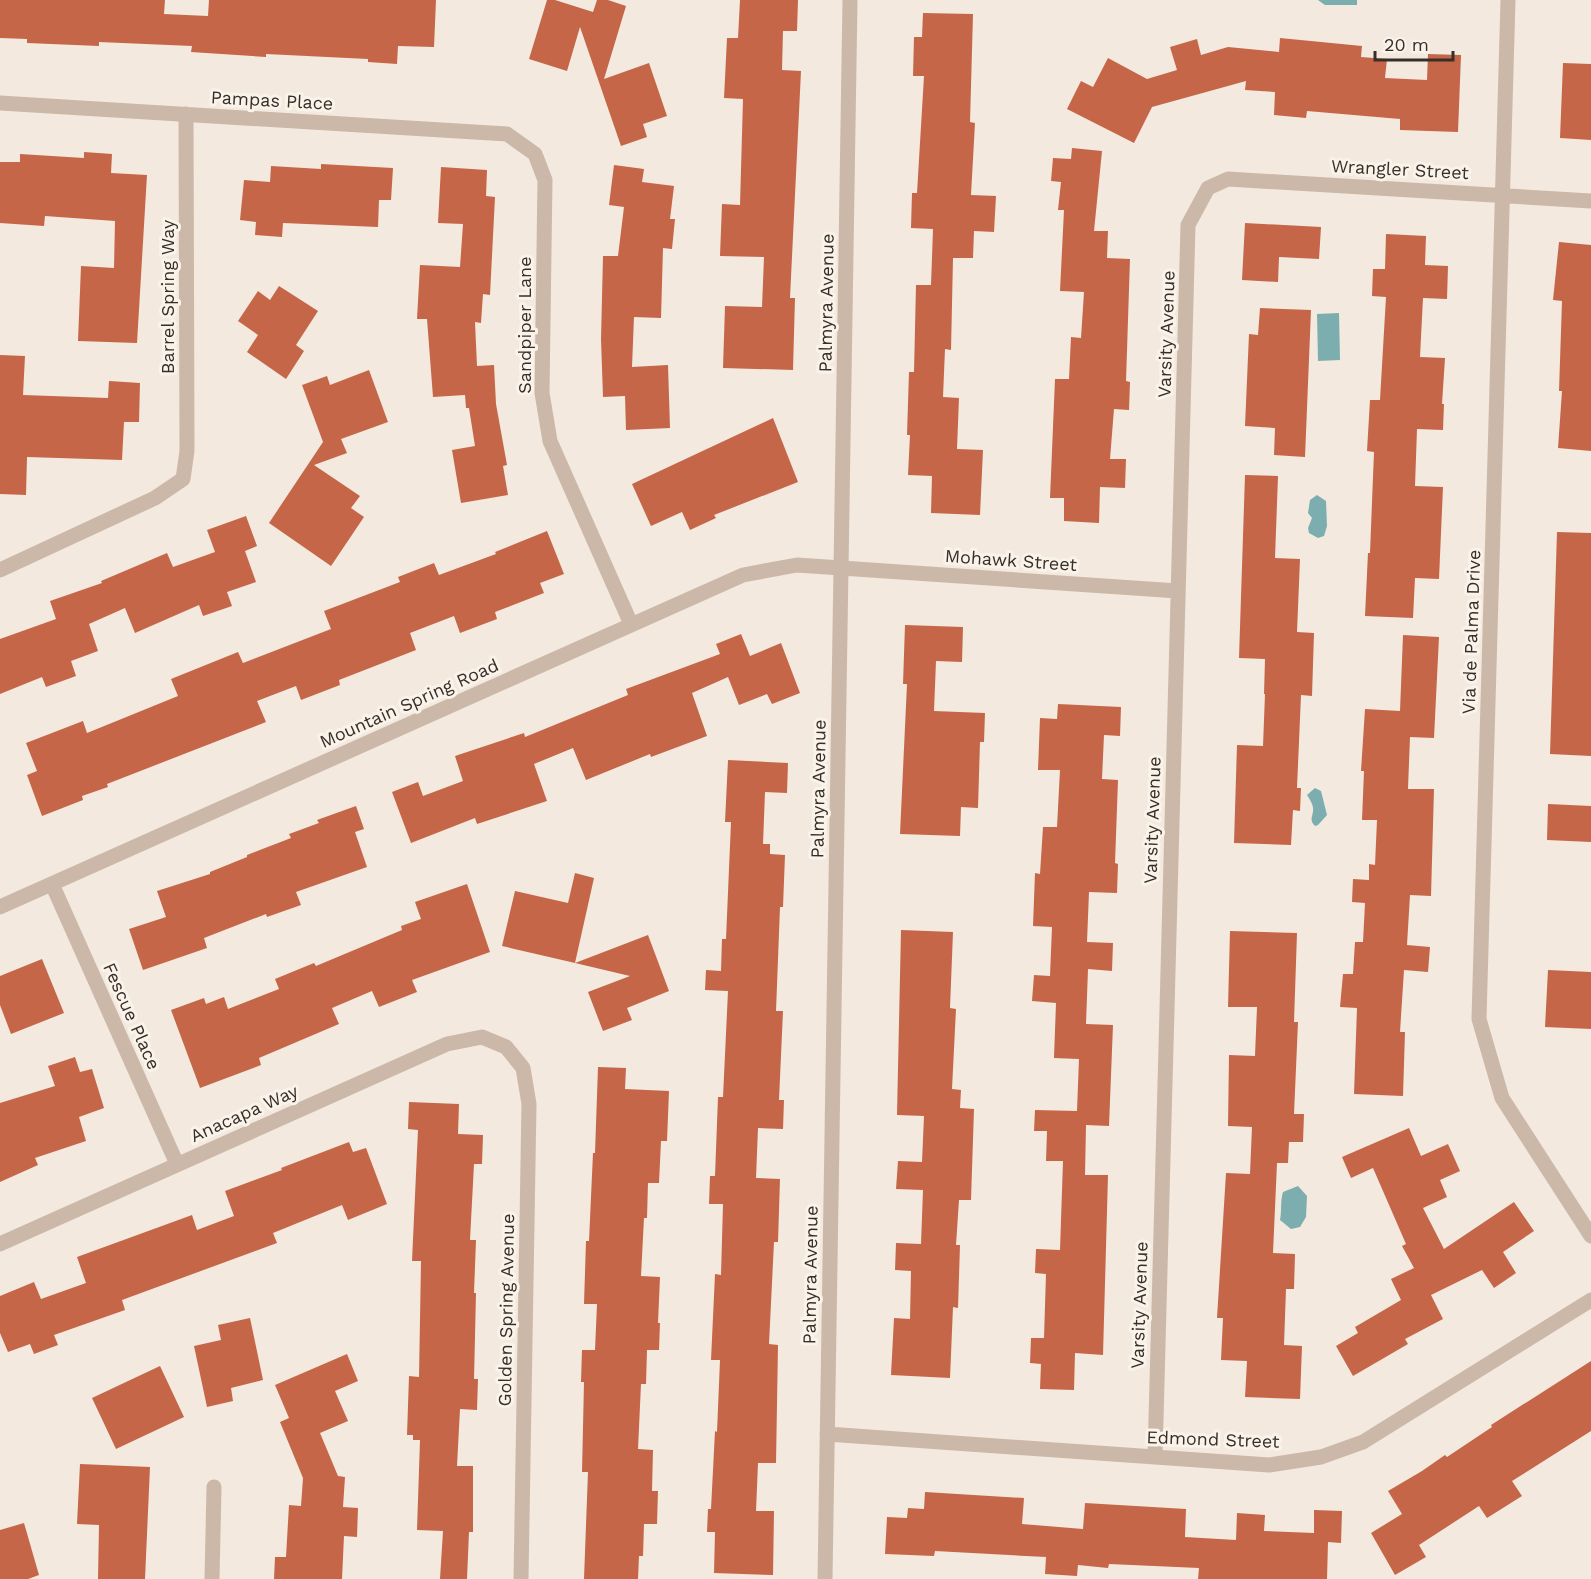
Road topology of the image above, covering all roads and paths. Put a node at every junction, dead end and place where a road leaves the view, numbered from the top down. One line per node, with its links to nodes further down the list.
1 (850, 0): 9 (street, Palmyra Avenue)
2 (1508, 0): 7 (street, Via de Palma Drive)
3 (0, 103): 4 (street, Pampas Place)
4 (186, 114): 5 (street, Pampas Place); 10 (street, Barrel Spring Way)
5 (535, 154): 12 (street, Sandpiper Lane)
6 (1208, 188): 7 (street, Wrangler Street); 11 (street, Varsity Avenue)
7 (1503, 195): 8 (street, Wrangler Street); 17 (street, Via de Palma Drive)
8 (1591, 201)
9 (841, 568): 11 (street, Mohawk Street); 12 (street, Mountain Spring Road); 20 (street, Palmyra Avenue)
10 (0, 570)
11 (1178, 591): 21 (street, Varsity Avenue)
12 (631, 624): 13 (street, Mountain Spring Road)
13 (52, 884): 14 (street, Mountain Spring Road); 16 (street, Fescue Place)
14 (0, 907)
15 (506, 1047): 16 (street, Anacapa Way); 24 (street, Golden Spring Avenue)
16 (177, 1164): 18 (street, Anacapa Way)
17 (1591, 1236)
18 (0, 1244)
19 (1591, 1300): 21 (street, Edmond Street)
20 (827, 1434): 21 (street, Edmond Street); 25 (street, Palmyra Avenue)
21 (1155, 1457)
22 (214, 1487): 23 (street)
23 (212, 1579)
24 (521, 1579)
25 (825, 1579)

